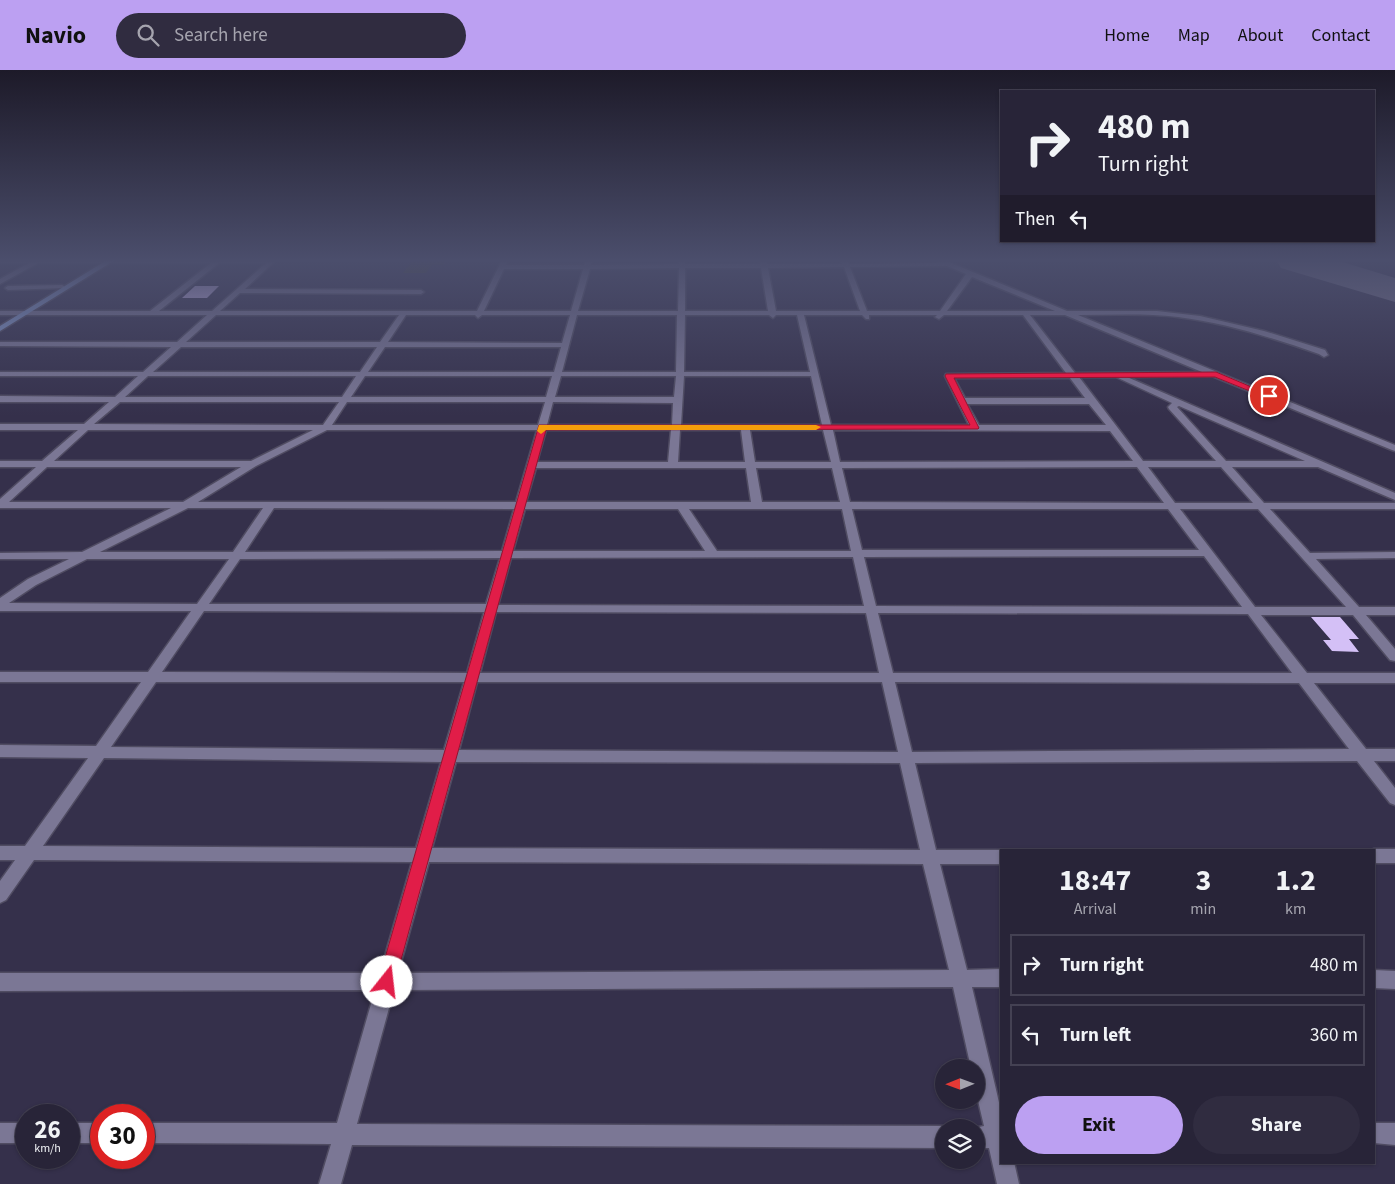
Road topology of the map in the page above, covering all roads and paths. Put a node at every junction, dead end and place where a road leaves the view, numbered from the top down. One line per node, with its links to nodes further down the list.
1 (27, 312): 10 (main road)
2 (27, 312): 10 (main road)
3 (154, 312): 10 (street); 11 (street)
4 (575, 312): 14 (street)
5 (680, 312): 15 (street)
6 (772, 312): 16 (street)
7 (864, 312): 18 (street)
8 (942, 312): 19 (street)
9 (1067, 313): 20 (street); 21 (street); 21 (street)
10 (24, 314): 11 (street); 22 (main road); 22 (street)
11 (213, 314): 12 (street); 24 (street)
12 (403, 314): 13 (street); 25 (street)
13 (479, 314): 14 (street)
14 (574, 315): 15 (street); 26 (street)
15 (680, 315): 16 (street); 30 (street)
16 (773, 315): 17 (street)
17 (800, 315): 18 (street); 31 (street)
18 (865, 315): 19 (street)
19 (940, 315): 20 (street)
20 (1027, 315): 21 (street); 32 (street)
21 (1076, 317): 33 (street)
22 (3, 320)
23 (0, 344): 24 (street)
24 (179, 344): 25 (street); 34 (street)
25 (382, 345): 26 (street); 28 (street)
26 (565, 345): 29 (street)
27 (0, 374): 34 (street)
28 (361, 374): 29 (street); 34 (street); 39 (street)
29 (557, 374): 30 (street); 37 (street)
30 (680, 374): 31 (street); 40 (street)
31 (815, 374): 49 (street)
32 (1071, 374): 35 (street); 41 (street); 42 (street)
33 (1216, 374): 35 (street); 53 (street)
34 (144, 375): 38 (street)
35 (1116, 375): 43 (street)
36 (0, 399): 38 (street)
37 (550, 399): 39 (street); 40 (street); 46 (street)
38 (117, 400): 39 (street); 50 (street)
39 (343, 400): 45 (street)
40 (677, 400): 47 (street)
41 (1092, 400): 42 (street); 52 (street)
42 (962, 401): 51 (street)
43 (1178, 402): 59 (street); 60 (street)
44 (0, 427): 50 (street)
45 (326, 427): 46 (street); 50 (street); 56 (street)
46 (542, 427): 47 (street); 61 (street)
47 (674, 427): 48 (street); 62 (street)
48 (746, 427): 49 (street); 57 (street)
49 (827, 427): 51 (street); 58 (street)
50 (86, 428): 55 (street)
51 (975, 428): 52 (street)
52 (1112, 428): 63 (street)
53 (1395, 448)
54 (0, 464): 55 (street)
55 (45, 464): 56 (street); 65 (street)
56 (253, 464): 66 (street)
57 (750, 464): 58 (street); 62 (street); 70 (street)
58 (836, 464): 63 (street); 71 (street)
59 (1224, 464): 60 (street); 63 (street); 73 (street)
60 (1319, 464): 64 (street)
61 (532, 465): 62 (street); 68 (street)
62 (673, 465)
63 (1141, 465): 72 (street)
64 (1395, 498)
65 (0, 505): 66 (street)
66 (184, 506): 67 (street); 82 (street)
67 (270, 506): 68 (street); 78 (street)
68 (520, 506): 69 (street); 79 (street)
69 (682, 506): 70 (street); 76 (street)
70 (757, 506): 71 (street)
71 (846, 506): 72 (street); 77 (street)
72 (1172, 506): 73 (street); 75 (street)
73 (1261, 506): 74 (street); 83 (street)
74 (1395, 506)
75 (1208, 553): 77 (street); 88 (street)
76 (713, 554): 77 (street); 79 (street)
77 (857, 554): 87 (street)
78 (237, 555): 79 (street); 82 (street); 85 (street)
79 (506, 555): 86 (street)
80 (1395, 555): 83 (street)
81 (0, 556): 82 (street)
82 (84, 556): 84 (street)
83 (1307, 556): 89 (street)
84 (0, 606): 85 (street)
85 (200, 608): 86 (street); 93 (street)
86 (492, 608): 87 (street); 94 (street)
87 (870, 609): 88 (street); 95 (street)
88 (1252, 611): 89 (street); 96 (street)
89 (1356, 611): 90 (street); 91 (street)
90 (1395, 611)
91 (1395, 657)
92 (0, 676): 93 (street)
93 (151, 676): 94 (street); 99 (street)
94 (472, 676): 95 (street); 102 (street)
95 (887, 676): 96 (street); 103 (street)
96 (1301, 676): 97 (street); 100 (street)
97 (1395, 678)
98 (0, 751): 99 (street)
99 (99, 751): 102 (street); 105 (street)
100 (1362, 755): 101 (street); 103 (street); 104 (street)
101 (1395, 755)
102 (450, 756): 103 (street); 107 (street)
103 (906, 758): 110 (street)
104 (1395, 799)
105 (29, 852): 106 (street); 107 (street); 112 (street)
106 (0, 853)
107 (422, 854): 110 (street); 118 (street)
108 (1375, 856): 109 (street)
109 (1395, 856)
110 (930, 857): 111 (street); 113 (street)
111 (1000, 857)
112 (0, 895)
113 (960, 977): 114 (street); 118 (street); 126 (street)
114 (1000, 978)
115 (1375, 979): 116 (street)
116 (1395, 980)
117 (0, 982): 118 (street)
118 (387, 982): 123 (street)
119 (0, 1133): 120 (street)
120 (15, 1133)
121 (1375, 1133): 124 (street)
122 (155, 1134): 123 (street)
123 (344, 1134): 125 (street); 128 (street)
124 (1395, 1134)
125 (935, 1137)
126 (994, 1142)
127 (1003, 1164): 129 (street)
128 (330, 1184)
129 (1008, 1184)

